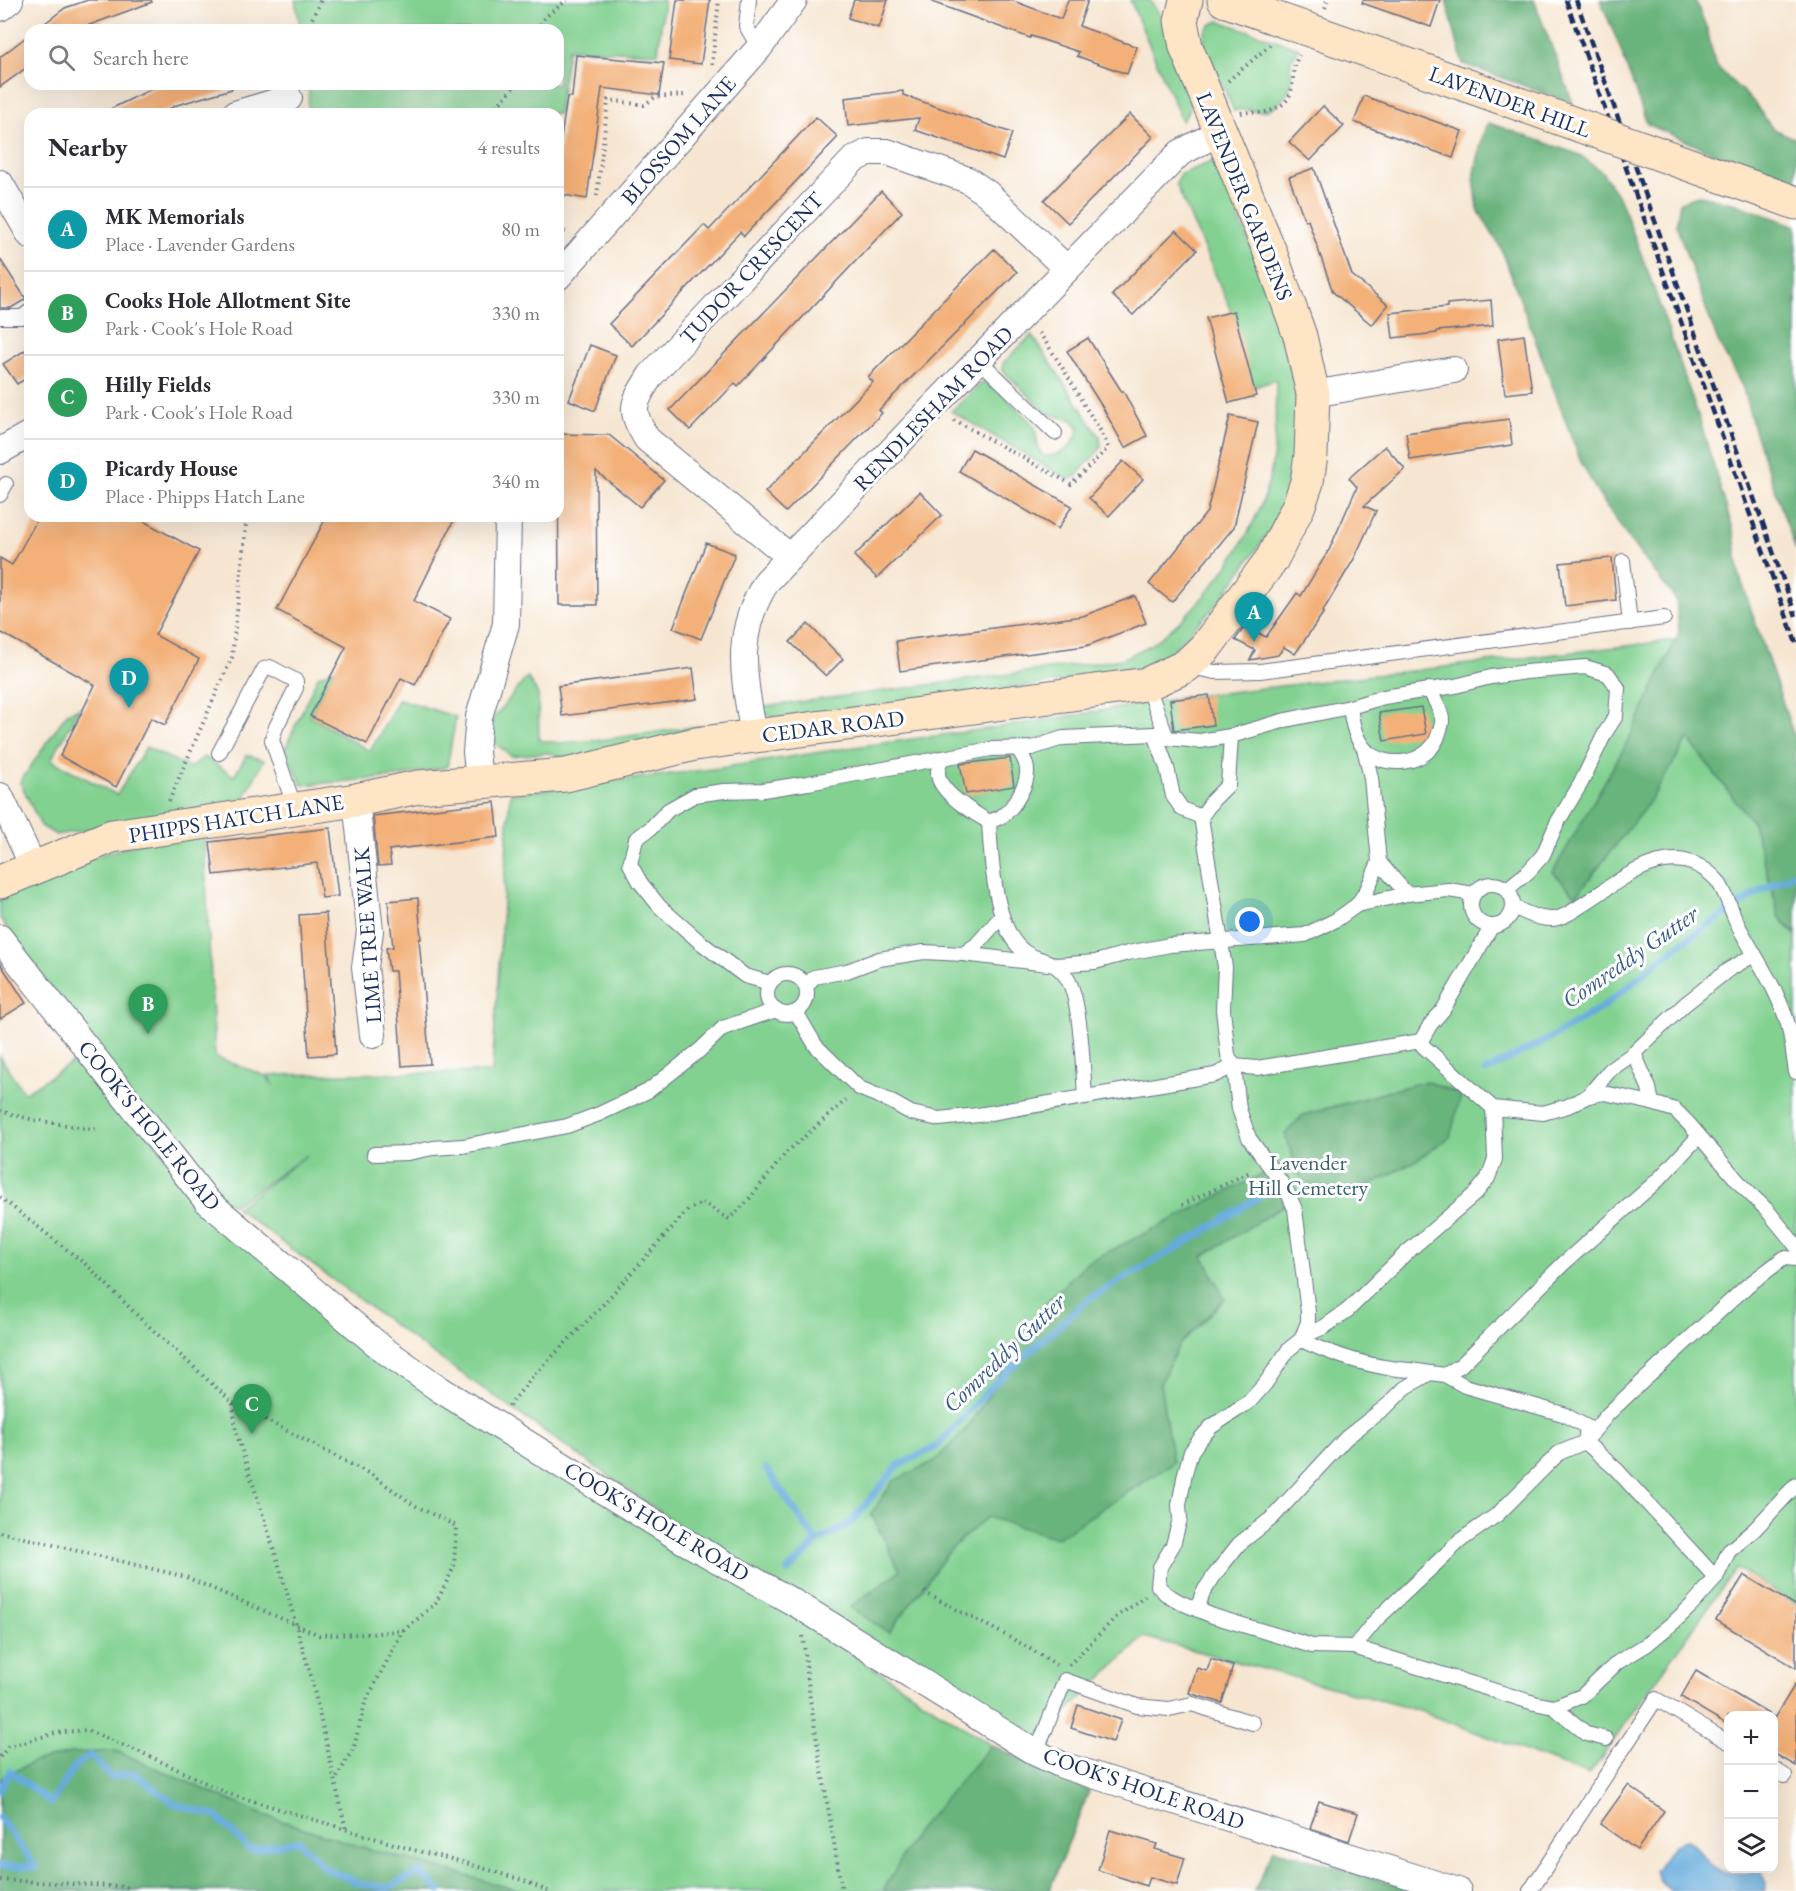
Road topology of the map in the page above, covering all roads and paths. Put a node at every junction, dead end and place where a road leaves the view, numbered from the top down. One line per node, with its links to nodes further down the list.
1 (10, 0): 9 (street)
2 (321, 0): 11 (path)
3 (567, 0): 12 (path)
4 (719, 0): 15 (path)
5 (749, 0): 14 (lane)
6 (794, 0): 14 (street, BLOSSOM LANE)
7 (1186, 0): 22 (street, LAVENDER GARDENS)
8 (1224, 0): 10 (street, LAVENDER HILL)
9 (0, 8)
10 (1274, 20): 16 (path); 26 (street, LAVENDER HILL, bridge)
11 (310, 24)
12 (541, 24)
13 (1303, 47): 22 (path)
14 (759, 48): 30 (street, BLOSSOM LANE)
15 (712, 66)
16 (1227, 82)
17 (511, 90): 21 (path)
18 (696, 94): 24 (path)
19 (289, 98): 20 (street)
20 (255, 108)
21 (494, 108)
22 (1229, 123): 29 (street, RENDLESHAM ROAD); 35 (street, LAVENDER GARDENS)
23 (0, 183): 25 (street)
24 (596, 200)
25 (22, 203)
26 (1796, 203)
27 (577, 231): 28 (path)
28 (564, 232)
29 (1067, 269): 33 (street, RENDLESHAM ROAD); 41 (street, TUDOR CRESCENT)
30 (564, 270)
31 (24, 316): 32 (lane)
32 (0, 317)
33 (979, 360): 36 (lane); 41 (street, RENDLESHAM ROAD)
34 (1454, 370): 35 (street)
35 (1313, 394): 45 (street, LAVENDER GARDENS)
36 (1055, 433)
37 (24, 437): 38 (street)
38 (0, 451)
39 (246, 522): 62 (path)
40 (508, 522): 56 (street)
41 (790, 557): 49 (street, RENDLESHAM ROAD)
42 (1623, 561): 44 (lane)
43 (1664, 618): 44 (lane)
44 (1630, 623): 45 (lane)
45 (1186, 666): 46 (street, CEDAR ROAD)
46 (1147, 684): 49 (street, CEDAR ROAD); 50 (lane)
47 (1429, 689): 48 (lane); 52 (lane); 66 (lane)
48 (1350, 707): 51 (lane); 52 (lane)
49 (754, 736): 56 (street, CEDAR ROAD)
50 (1161, 736): 51 (lane); 53 (lane); 60 (lane)
51 (1231, 736): 60 (lane)
52 (1364, 748): 63 (lane)
53 (1018, 749): 55 (lane); 61 (lane)
54 (219, 753): 59 (lane)
55 (941, 758): 61 (lane); 78 (lane)
56 (479, 781): 58 (street, PHIPPS HATCH LANE)
57 (0, 796): 64 (street)
58 (356, 800): 59 (street, PHIPPS HATCH LANE); 82 (street, LIME TREE WALK)
59 (295, 809): 62 (street, PHIPPS HATCH LANE)
60 (1201, 817): 74 (lane)
61 (988, 822): 71 (lane)
62 (162, 830): 64 (street, PHIPPS HATCH LANE)
63 (1379, 862): 67 (lane); 69 (lane)
64 (34, 867): 65 (street, PHIPPS HATCH LANE)
65 (0, 882)
66 (1507, 889): 68 (lane); 70 (lane)
67 (1407, 894): 68 (lane); 69 (lane)
68 (1474, 894): 72 (lane)
69 (1357, 905): 74 (lane)
70 (1514, 907): 72 (lane); 76 (lane)
71 (1001, 917): 75 (lane); 77 (lane)
72 (1492, 926): 83 (lane)
73 (0, 938): 112 (street, COOK'S HOLE ROAD)
74 (1221, 941): 77 (lane); 85 (lane)
75 (963, 954): 77 (lane); 79 (lane)
76 (1754, 955): 84 (lane); 86 (lane)
77 (1056, 965): 88 (lane)
78 (770, 984): 79 (lane); 80 (lane)
79 (806, 987): 81 (lane)
80 (776, 1010): 81 (lane); 95 (lane)
81 (796, 1012): 87 (lane)
82 (373, 1035)
83 (1421, 1041): 85 (lane); 91 (lane)
84 (1634, 1053): 89 (lane); 90 (lane)
85 (1234, 1066): 88 (lane); 96 (lane)
86 (1796, 1072)
87 (859, 1088): 88 (lane); 105 (path)
88 (1085, 1096)
89 (1588, 1096): 90 (lane); 91 (lane)
90 (1652, 1103): 94 (lane)
91 (1493, 1108): 101 (lane)
92 (0, 1111): 93 (path)
93 (98, 1130)
94 (1699, 1136): 99 (lane); 103 (lane)
95 (374, 1154)
96 (1264, 1161): 98 (path); 101 (lane)
97 (0, 1197): 104 (path)
98 (1182, 1205)
99 (1796, 1246)
100 (1796, 1259): 106 (lane)
101 (1301, 1340): 102 (lane); 110 (lane)
102 (1430, 1374): 103 (lane); 113 (lane)
103 (1445, 1376): 106 (lane)
104 (233, 1403): 114 (path); 115 (path)
105 (511, 1404)
106 (1585, 1442): 109 (lane); 116 (lane)
107 (1796, 1485): 109 (lane)
108 (0, 1532): 114 (path)
109 (1716, 1578): 117 (lane)
110 (1158, 1587): 111 (path); 113 (lane)
111 (924, 1592)
112 (800, 1605): 121 (street, COOK'S HOLE ROAD); 128 (path)
113 (1198, 1610): 116 (lane)
114 (296, 1625): 115 (path); 123 (path)
115 (405, 1630): 123 (path)
116 (1354, 1647): 117 (lane)
117 (1554, 1707): 119 (lane)
118 (1253, 1724): 121 (lane)
119 (1606, 1739)
120 (1724, 1740): 130 (lane)
121 (1036, 1753): 129 (street, COOK'S HOLE ROAD)
122 (0, 1757): 124 (path)
123 (335, 1782): 124 (path)
124 (346, 1830): 127 (path)
125 (0, 1880): 126 (path)
126 (128, 1887)
127 (548, 1891)
128 (842, 1891)
129 (1458, 1891)
130 (1530, 1891)

